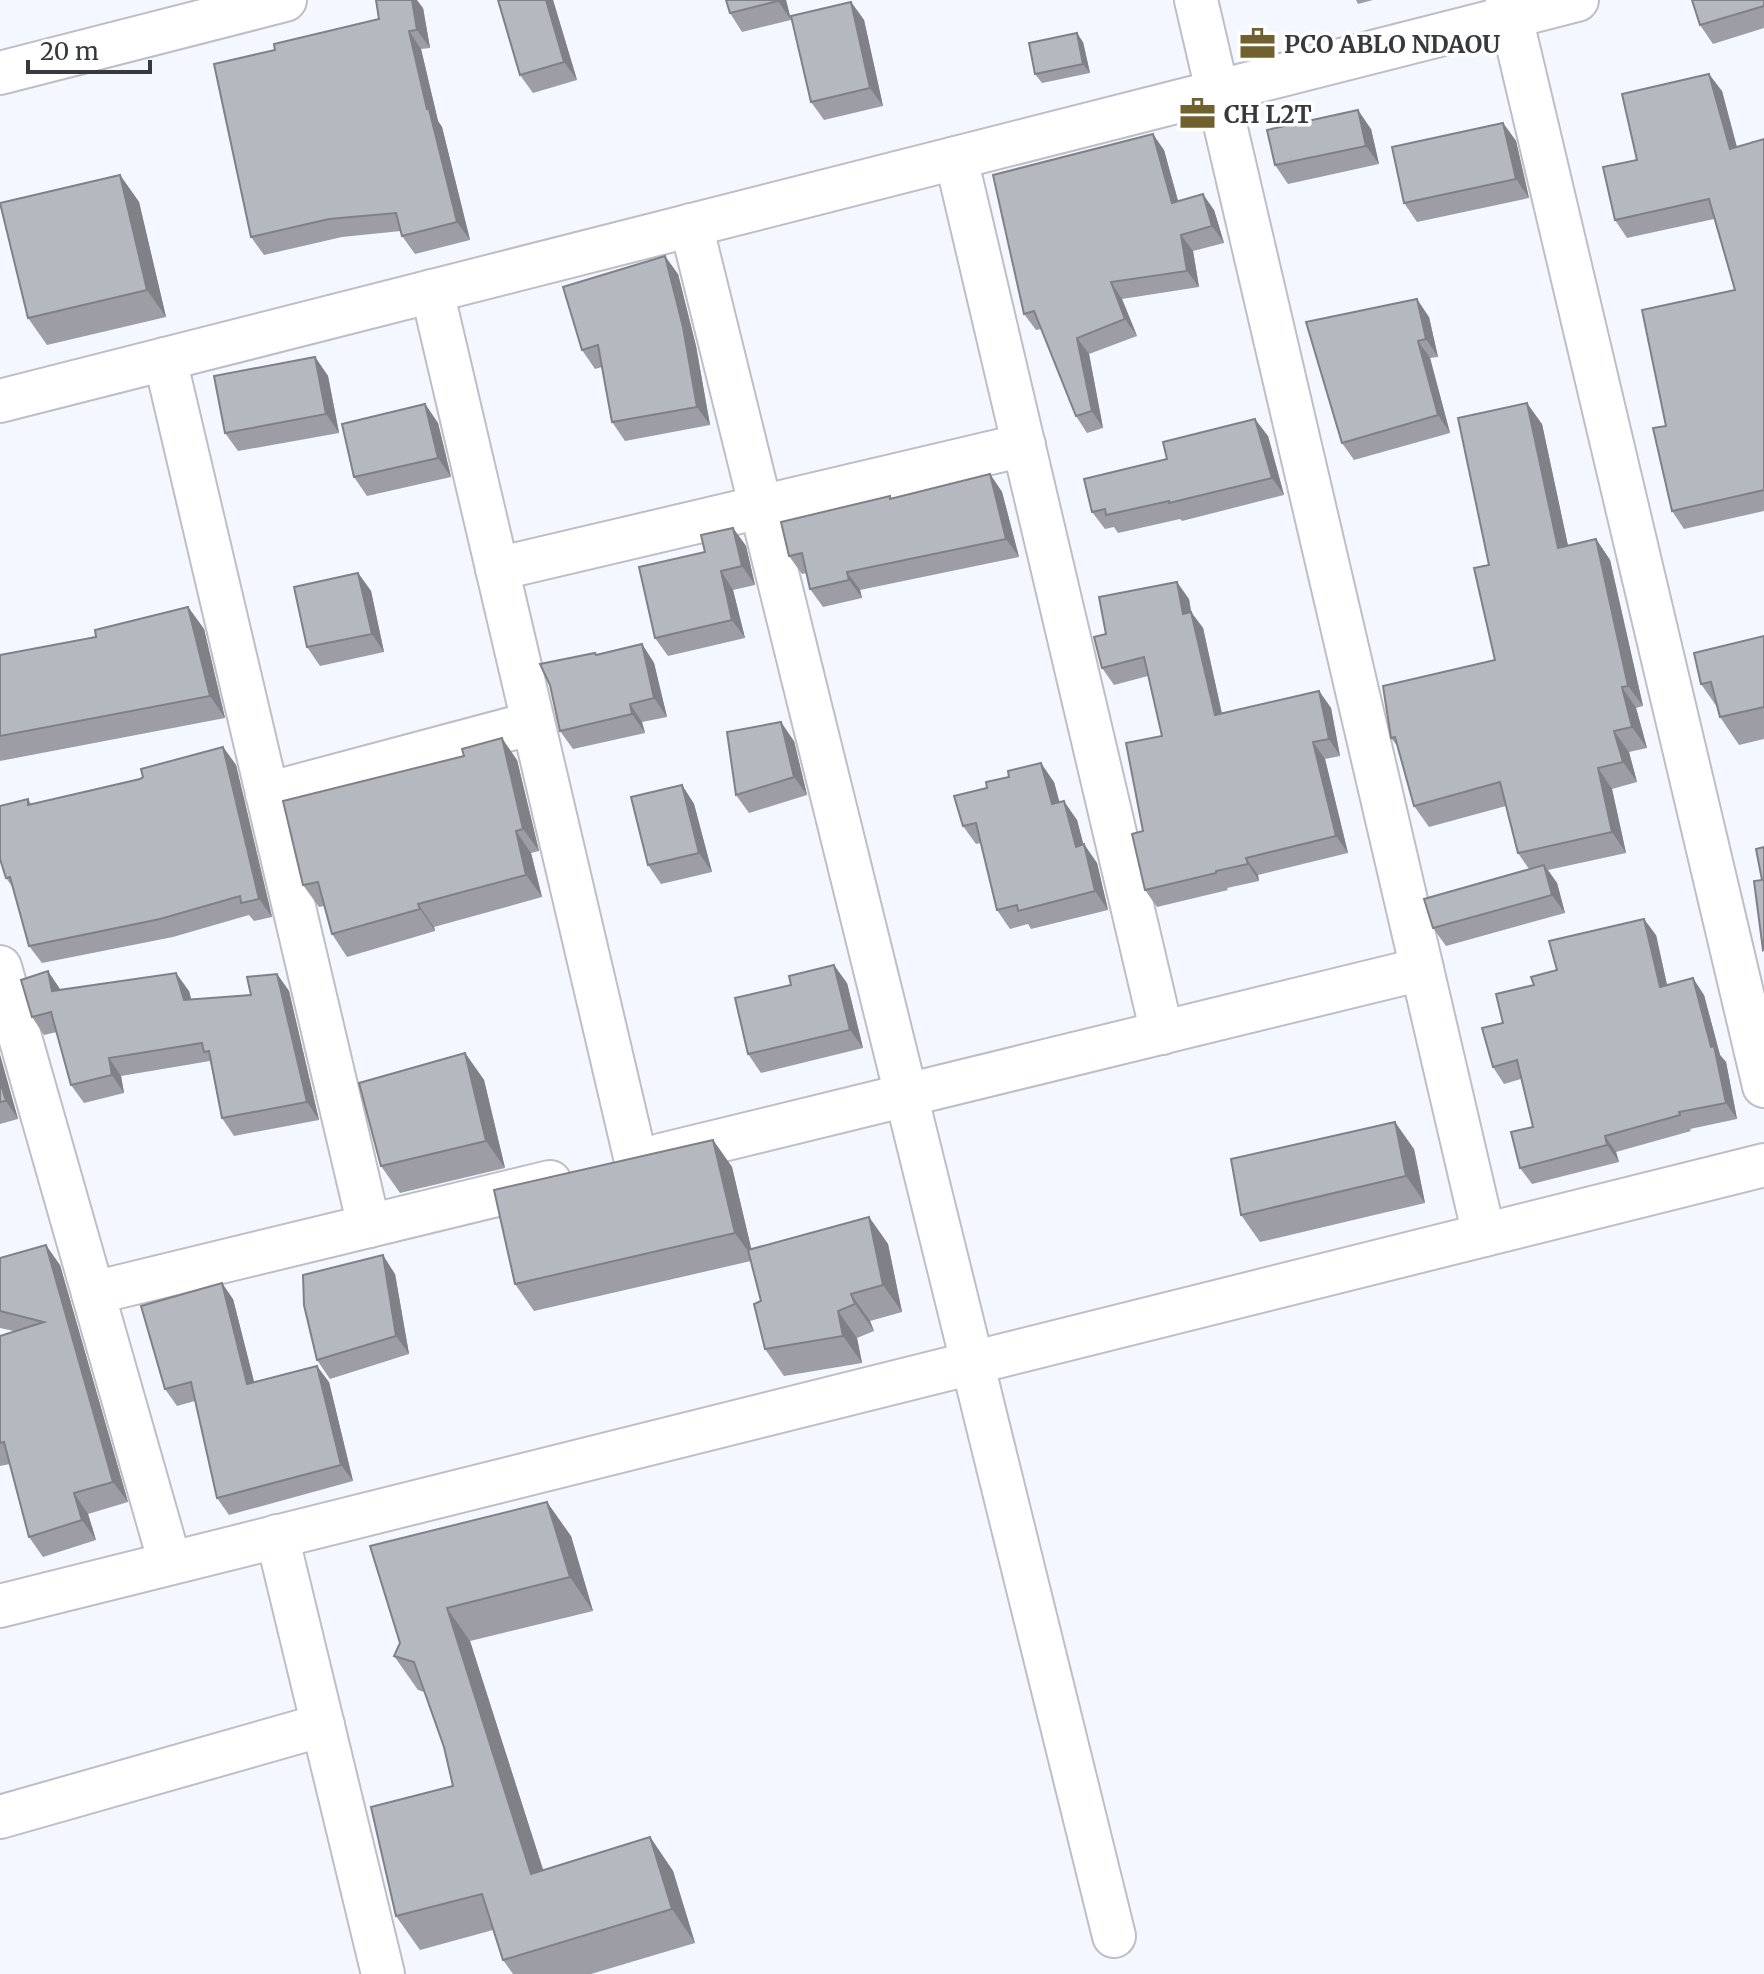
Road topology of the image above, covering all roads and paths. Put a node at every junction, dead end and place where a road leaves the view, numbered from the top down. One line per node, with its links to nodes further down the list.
1 (285, 0): 5 (street)
2 (1196, 0): 6 (street)
3 (1577, 0): 4 (street)
4 (1509, 8): 6 (street); 20 (street)
5 (0, 73)
6 (1217, 92): 7 (street); 18 (street)
7 (956, 158): 8 (street); 12 (street)
8 (691, 225): 9 (street); 13 (street)
9 (432, 291): 10 (street); 14 (street)
10 (165, 359): 11 (street); 16 (street)
11 (0, 401)
12 (1024, 445): 13 (street); 19 (street)
13 (760, 507): 14 (street); 21 (street)
14 (497, 569): 15 (street)
15 (533, 723): 16 (street); 23 (street)
16 (267, 794): 24 (street)
17 (0, 967): 26 (street)
18 (1422, 969): 19 (street); 25 (street)
19 (1162, 1033): 21 (street)
20 (1764, 1086)
21 (906, 1095): 23 (street); 27 (street)
22 (1764, 1165): 25 (street)
23 (611, 1167): 24 (street)
24 (369, 1226): 26 (street)
25 (1484, 1235): 27 (street)
26 (93, 1293): 29 (street)
27 (971, 1361): 28 (street); 33 (street)
28 (277, 1536): 29 (street); 31 (street)
29 (170, 1563): 30 (street)
30 (0, 1606)
31 (323, 1725): 32 (street); 34 (street)
32 (0, 1817)
33 (1114, 1936)
34 (383, 1974)

